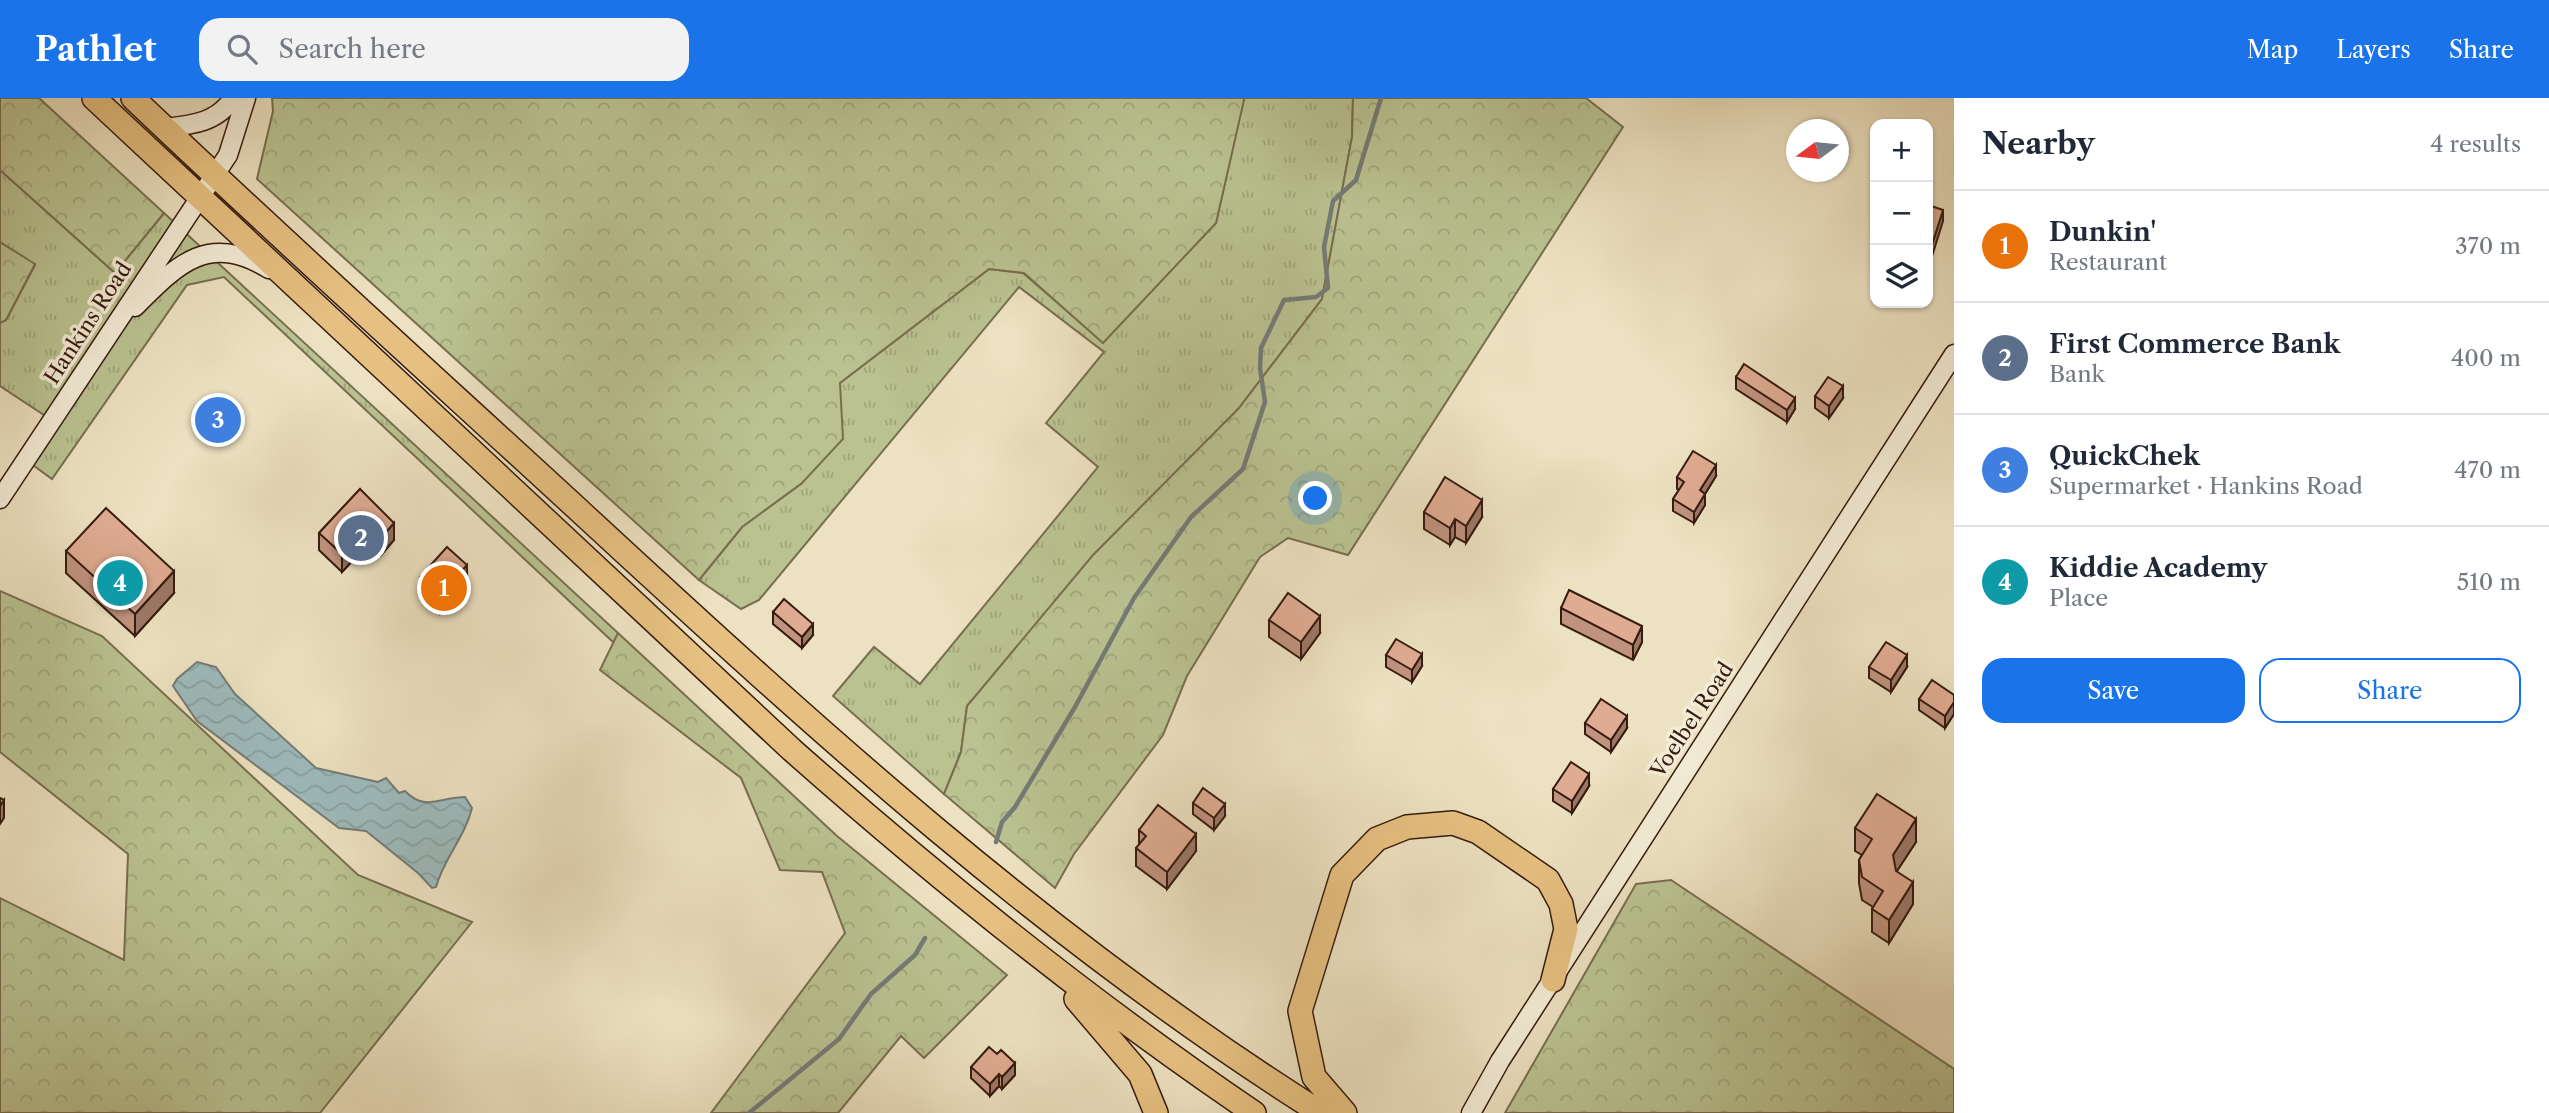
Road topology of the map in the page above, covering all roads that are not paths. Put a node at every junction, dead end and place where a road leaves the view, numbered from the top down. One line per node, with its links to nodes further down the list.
1 (94, 98): 7 (highway)
2 (133, 98): 5 (highway)
3 (233, 98): 5 (street)
4 (246, 98): 6 (street, Hankins Road)
5 (164, 128): 6 (highway)
6 (215, 174): 7 (street, Hankins Road); 16 (highway)
7 (198, 196): 8 (highway); 9 (street, Hankins Road)
8 (285, 279): 9 (street); 12 (highway)
9 (107, 334): 11 (street, Hankins Road)
10 (1954, 354): 13 (street, Voelbel Road)
11 (0, 499)
12 (1028, 949): 14 (highway); 15 (highway)
13 (1553, 980): 17 (highway); 18 (street, Voelbel Road)
14 (1156, 1113)
15 (1254, 1113)
16 (1321, 1113)
17 (1345, 1113)
18 (1471, 1113)

